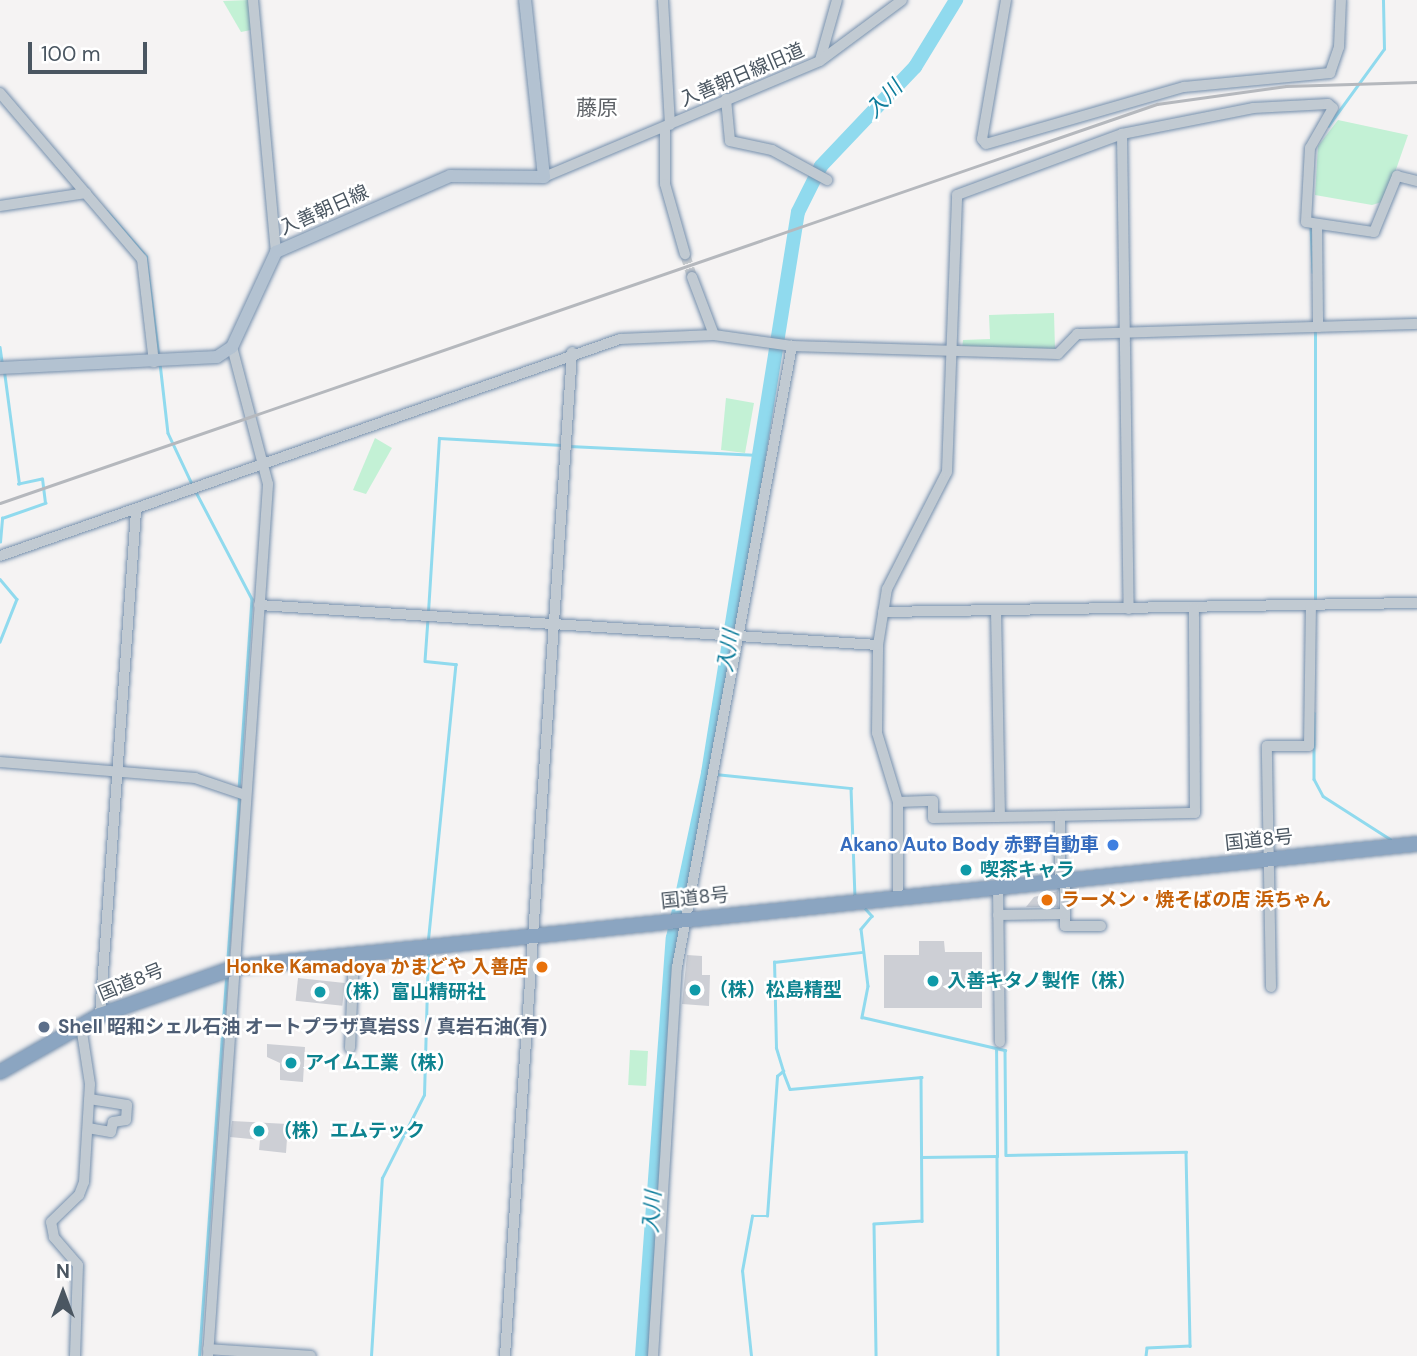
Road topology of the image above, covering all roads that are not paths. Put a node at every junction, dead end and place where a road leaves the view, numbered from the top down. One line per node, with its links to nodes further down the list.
1 (253, 0): 19 (street)
2 (525, 0): 13 (main road)
3 (663, 0): 11 (street)
4 (837, 0): 8 (street)
5 (902, 0): 8 (street, 入善朝日線旧道)
6 (1006, 0): 7 (street)
7 (1341, 0)
8 (820, 61): 10 (street, 入善朝日線旧道)
9 (0, 93): 16 (street)
10 (726, 99): 11 (street, 入善朝日線旧道); 14 (street)
11 (667, 127): 13 (street, 入善朝日線旧道); 20 (street)
12 (1122, 134): 18 (street); 24 (street); 29 (street)
13 (544, 177): 19 (main road, 入善朝日線)
14 (827, 180)
15 (1417, 181): 18 (street)
16 (86, 193): 17 (street); 30 (street)
17 (0, 206)
18 (1317, 224): 23 (street)
19 (276, 253): 27 (main road, 入善朝日線)
20 (684, 254)
21 (692, 277): 25 (street)
22 (1417, 324): 23 (street)
23 (1318, 327): 24 (street)
24 (1125, 332): 29 (street); 39 (street)
25 (714, 335): 26 (street); 28 (street)
26 (792, 346): 29 (street); 43 (street)
27 (232, 347): 30 (main road); 32 (street)
28 (572, 352): 32 (street); 42 (street)
29 (953, 354): 41 (street)
30 (154, 362): 31 (main road)
31 (0, 368)
32 (267, 467): 33 (street); 36 (street)
33 (136, 511): 34 (street); 46 (street)
34 (0, 556)
35 (1417, 603): 37 (street)
36 (259, 605): 42 (street); 47 (street)
37 (1311, 605): 38 (street); 52 (street)
38 (1194, 608): 39 (street); 50 (street)
39 (1129, 609): 40 (street)
40 (996, 610): 41 (street); 49 (street)
41 (883, 611): 44 (street)
42 (556, 622): 43 (street); 60 (street)
43 (743, 635): 44 (street); 58 (street)
44 (878, 645): 48 (street)
45 (0, 762): 46 (street)
46 (116, 770): 47 (street); 64 (street)
47 (245, 795): 62 (street)
48 (898, 802): 49 (street); 55 (street)
49 (1000, 816): 50 (street)
50 (1060, 816): 53 (street)
51 (1417, 844): 52 (highway, 国道8号)
52 (1269, 858): 53 (highway, 国道8号); 63 (street)
53 (1062, 880): 54 (highway, 国道8号); 56 (street)
54 (998, 887): 55 (highway, 国道8号); 57 (street)
55 (898, 897): 58 (highway, 国道8号)
56 (1065, 914): 57 (street); 59 (street)
57 (998, 915): 66 (street)
58 (688, 918): 60 (highway, 国道8号); 75 (street)
59 (1101, 926)
60 (534, 934): 61 (highway, 国道8号); 74 (street)
61 (354, 953): 62 (highway, 国道8号); 67 (street)
62 (236, 967): 64 (highway, 国道8号); 71 (street)
63 (1271, 987)
64 (100, 1016): 65 (highway, 国道8号)
65 (81, 1026): 68 (highway, 国道8号); 69 (street)
66 (1000, 1042)
67 (351, 1048)
68 (0, 1072)
69 (89, 1099): 70 (street); 70 (street)
70 (88, 1128): 72 (street)
71 (208, 1352): 73 (street)
72 (75, 1356)
73 (311, 1356)
74 (505, 1356)
75 (653, 1356)

